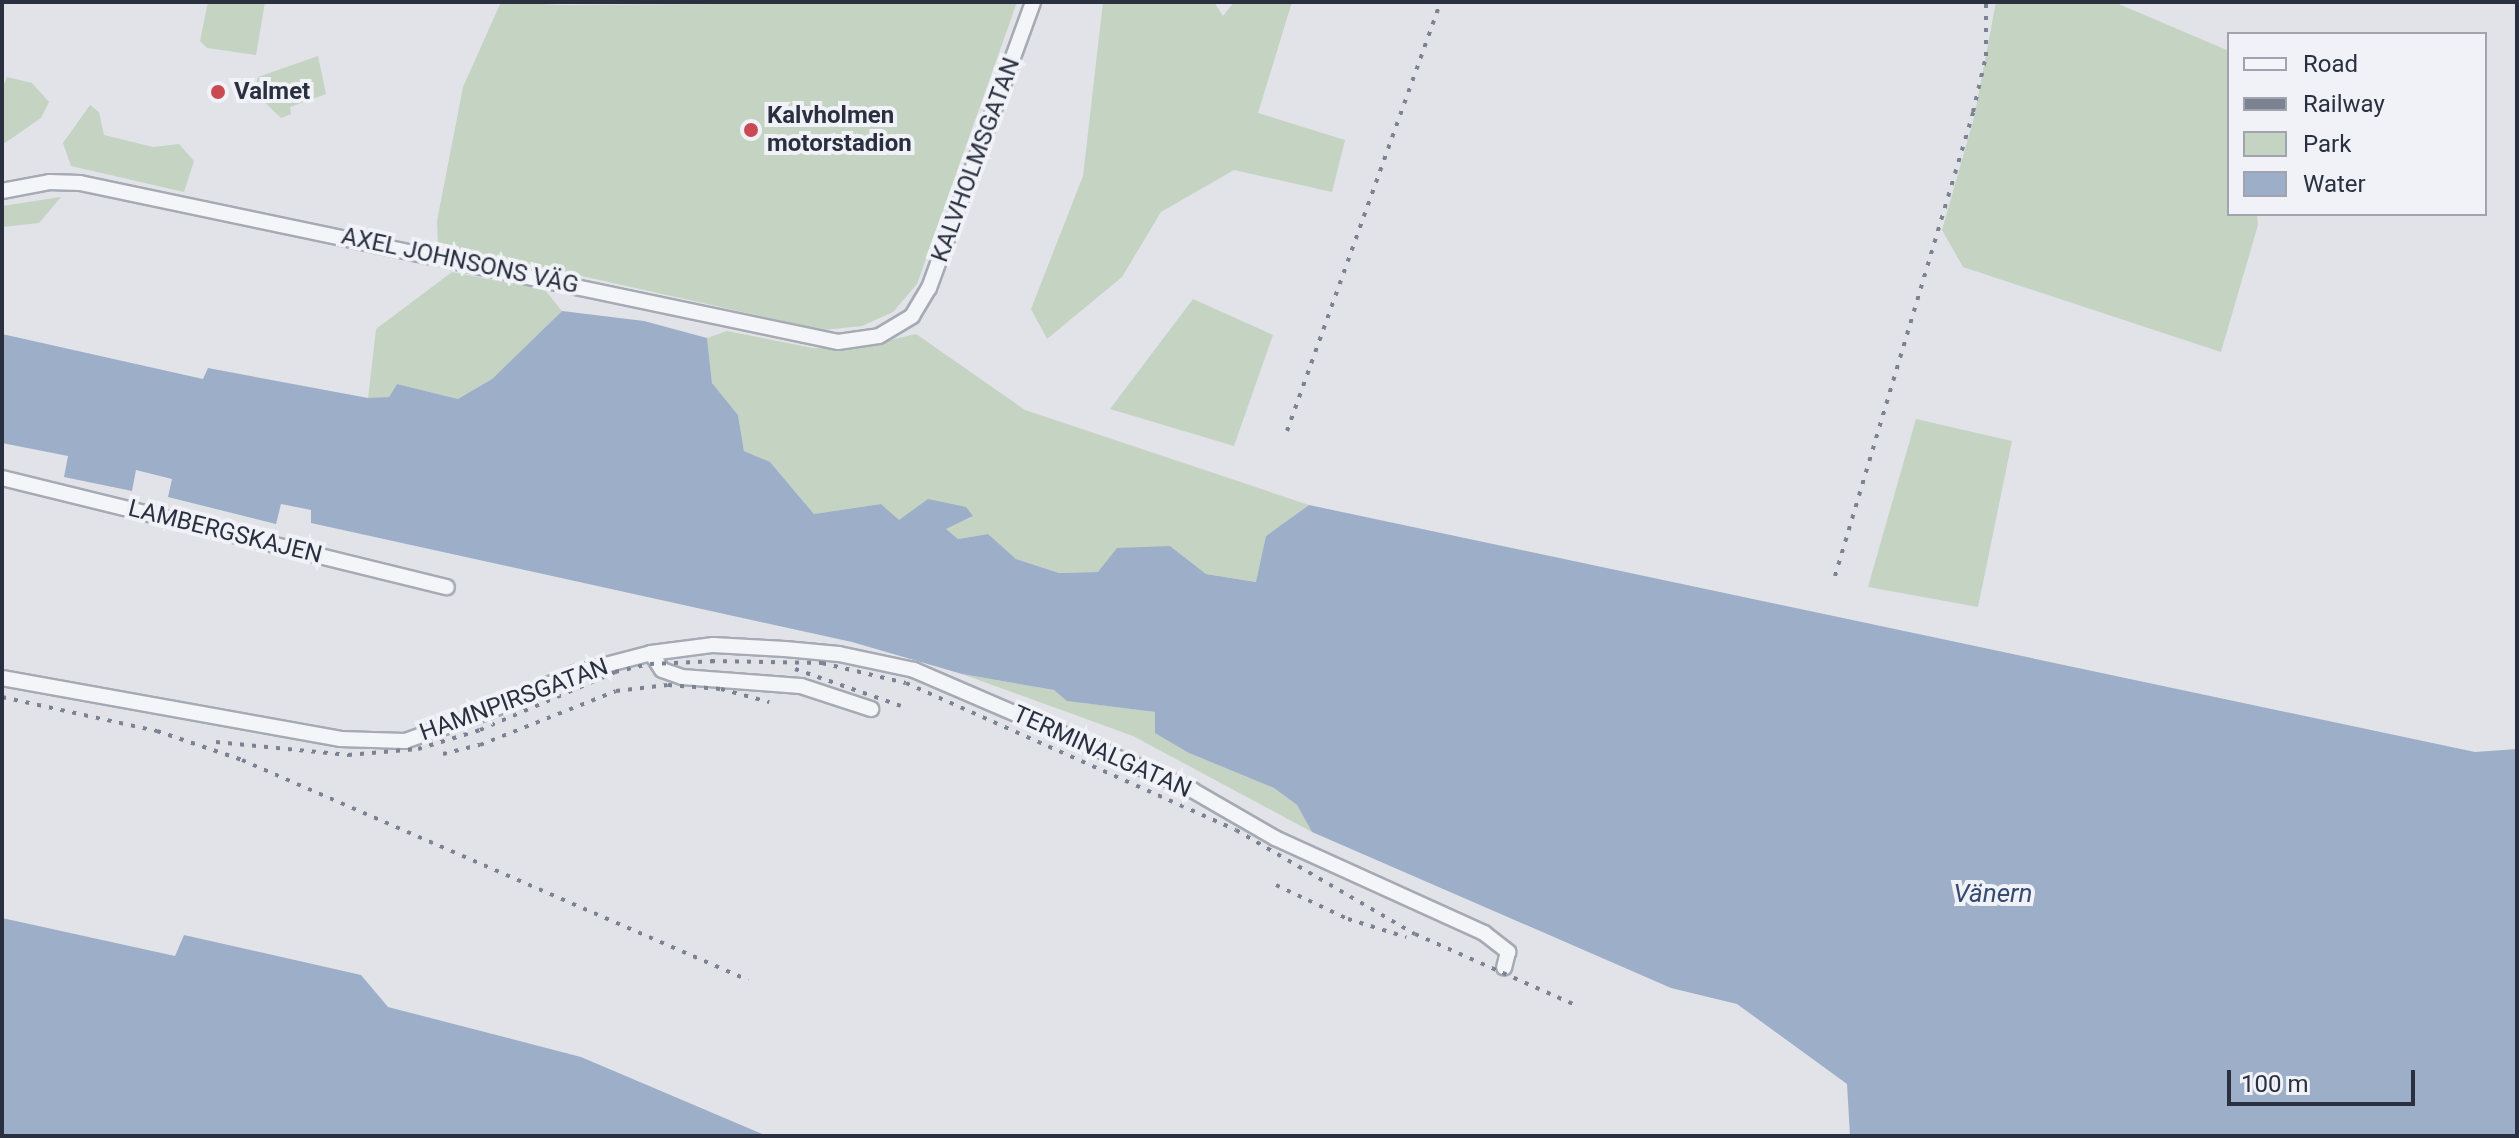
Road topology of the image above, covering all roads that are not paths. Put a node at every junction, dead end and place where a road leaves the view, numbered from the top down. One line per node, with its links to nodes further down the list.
1 (1033, 2): 3 (street, KALVHOLMSGATAN)
2 (2, 191): 3 (street, AXEL JOHNSONS VÄG)
3 (912, 316)
4 (2, 478): 5 (street, LAMBERGSKAJEN)
5 (447, 587)
6 (651, 653): 7 (street, HAMNPIRSGATAN); 8 (street); 9 (street, TERMINALGATAN)
7 (2, 678)
8 (871, 709)
9 (1504, 968)

